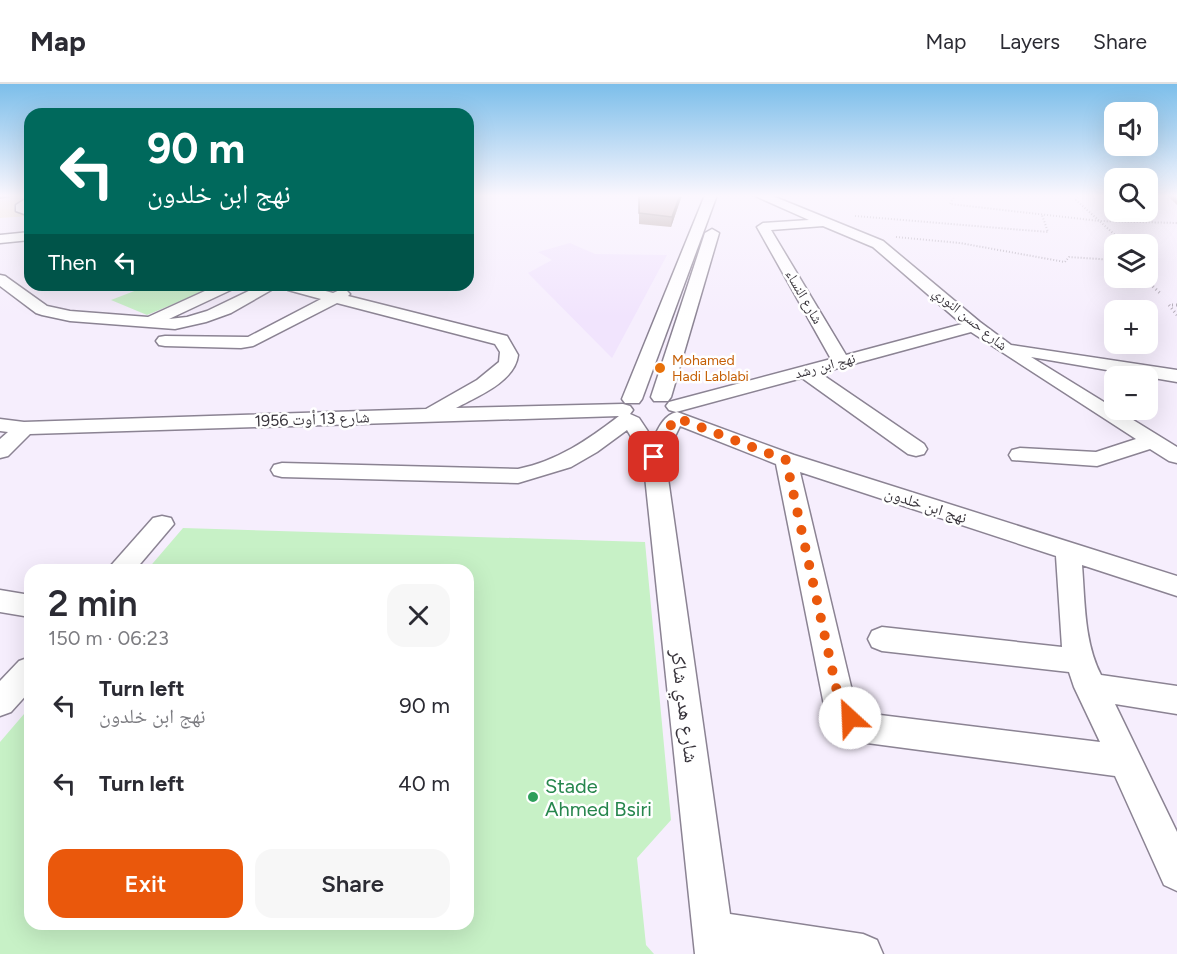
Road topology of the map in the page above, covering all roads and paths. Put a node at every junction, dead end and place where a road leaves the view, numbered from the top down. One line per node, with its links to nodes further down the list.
1 (696, 236): 27 (street)
2 (714, 236): 26 (street)
3 (768, 236): 23 (street, شارع النساء)
4 (859, 236): 7 (street, شارع حسن النوري)
5 (24, 237): 6 (street)
6 (2, 240)
7 (869, 240): 8 (path); 20 (street, شارع حسن النوري)
8 (1104, 259)
9 (3, 283): 19 (street)
10 (1155, 288): 15 (path)
11 (217, 291): 19 (street)
12 (260, 291): 19 (street)
13 (310, 291): 16 (street)
14 (346, 291): 16 (street)
15 (1160, 293)
16 (336, 297): 21 (street); 28 (street)
17 (1177, 305): 18 (path)
18 (1177, 315)
19 (150, 321)
20 (974, 326): 22 (street, شارع حسن النوري); 23 (street, نهج ابن رشد)
21 (165, 341)
22 (1003, 347): 25 (street); 31 (street, شارع حسن النوري)
23 (842, 361): 24 (street, نهج ابن رشد)
24 (805, 371): 26 (street, نهج ابن رشد); 32 (street)
25 (1177, 376)
26 (671, 411): 27 (street); 27 (street); 36 (street); 37 (street, نهج ابن خلدون)
27 (629, 413): 28 (street, شارع 13 أوت 1956); 36 (street); 38 (street)
28 (432, 414): 30 (street, شارع 13 أوت 1956)
29 (0, 425): 30 (street, شارع 13 أوت 1956)
30 (24, 428): 33 (street)
31 (1152, 441): 34 (street); 35 (street, شارع حسن النوري)
32 (916, 449)
33 (0, 451)
34 (1020, 455)
35 (1177, 456)
36 (654, 457): 52 (street, شارع هدي شاكر)
37 (786, 460): 40 (street, نهج ابن خلدون); 50 (street)
38 (282, 470)
39 (162, 524): 41 (street)
40 (1068, 550): 42 (street, نهج ابن خلدون); 46 (street)
41 (125, 564)
42 (1177, 586)
43 (0, 602): 44 (street)
44 (24, 605)
45 (882, 639): 46 (street)
46 (1084, 674): 48 (street); 50 (street)
47 (24, 676): 49 (street)
48 (1177, 700)
49 (0, 702)
50 (1124, 761): 51 (street)
51 (1177, 872)
52 (714, 942): 53 (street)
53 (863, 954)

